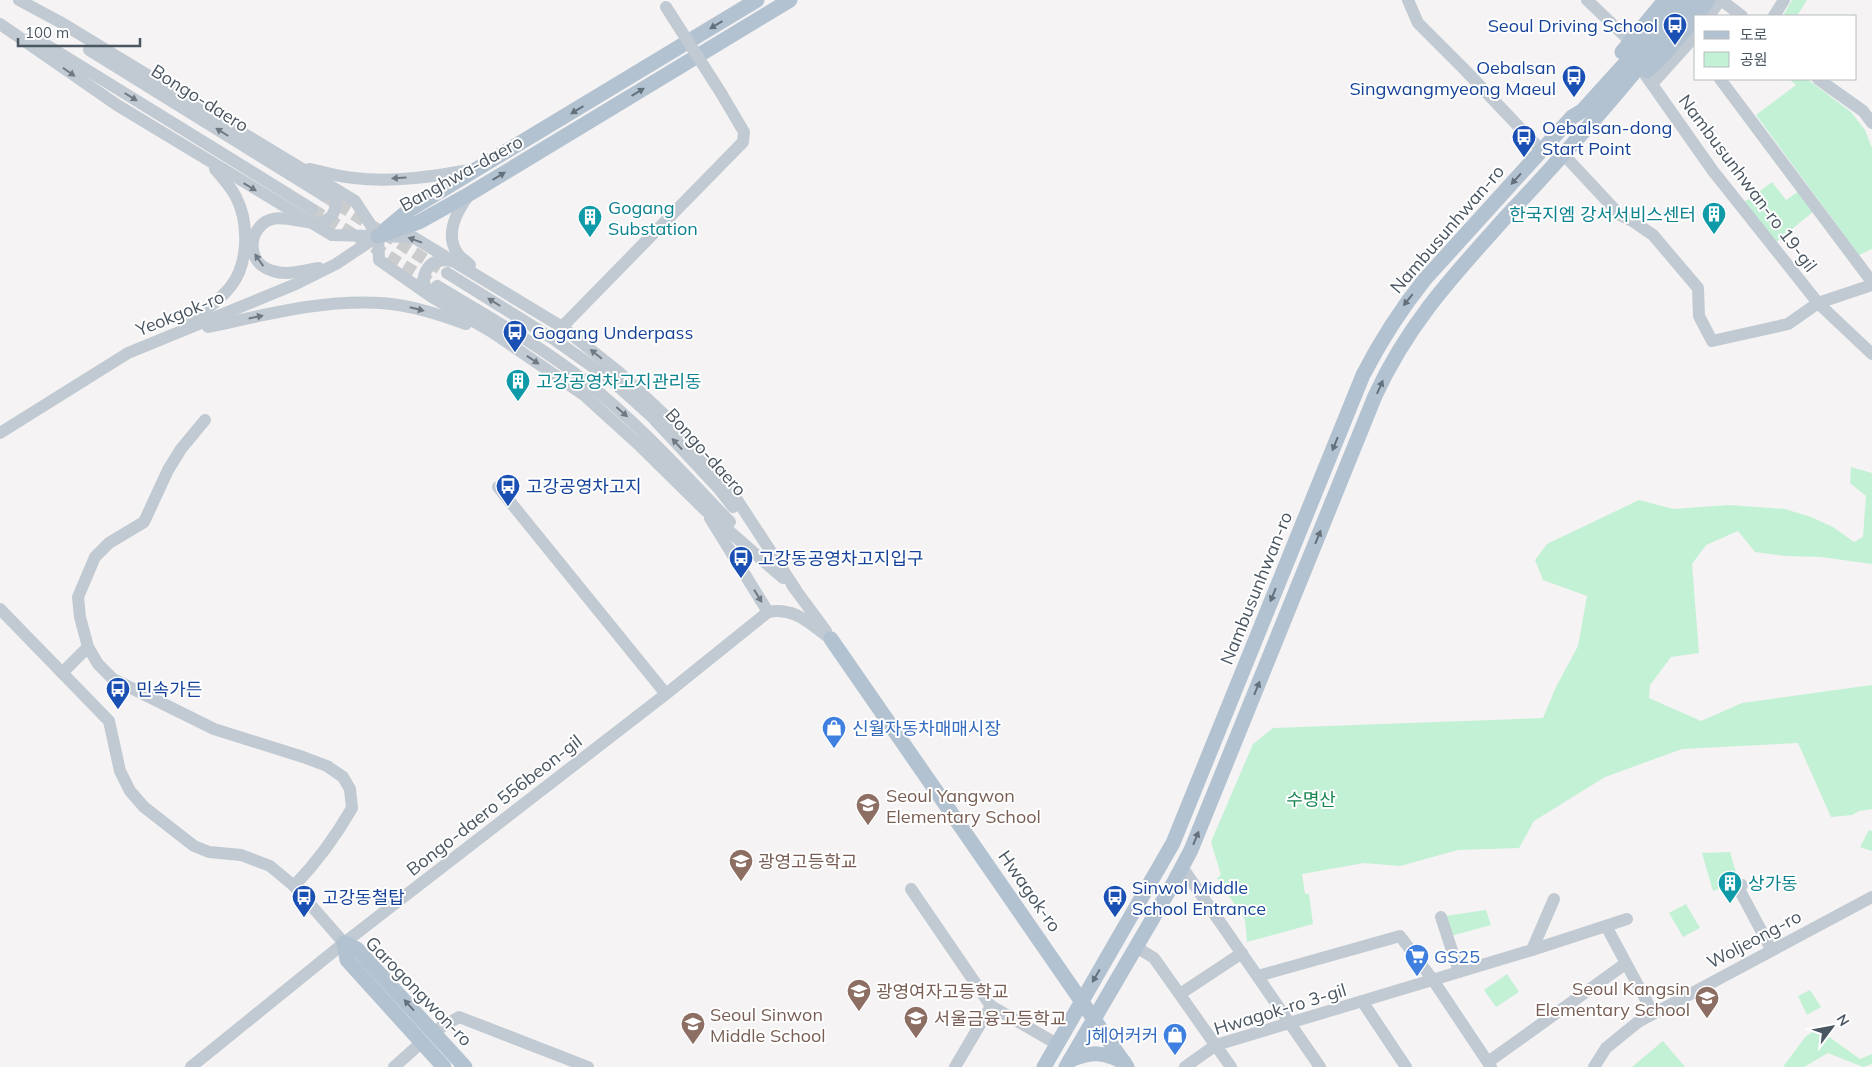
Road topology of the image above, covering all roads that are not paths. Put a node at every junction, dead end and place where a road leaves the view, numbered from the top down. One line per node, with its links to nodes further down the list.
1 (9, 0): 34 (street, Bongo-daero, one-way to 1)
2 (19, 0): 32 (street)
3 (757, 0): 33 (main road, Banghwa-daero, one-way to 33)
4 (790, 0): 35 (main road, Banghwa-daero, one-way to 4)
5 (1408, 0): 29 (street)
6 (1587, 0): 22 (street)
7 (1666, 0): 22 (main road, Nambusunhwan-ro)
8 (1679, 0): 26 (main road, Nambusunhwan-ro)
9 (1692, 0): 28 (main road, Nambusunhwan-ro)
10 (1708, 0): 14 (main road, Nambusunhwan-ro)
11 (1721, 0): 15 (street); 16 (street)
12 (1784, 0): 17 (street)
13 (664, 4): 46 (street, bridge)
14 (1697, 15)
15 (1710, 15)
16 (1741, 15)
17 (1775, 15)
18 (0, 17): 36 (street, Bongo-daero, one-way to 36)
19 (1694, 18): 23 (main road, Nambusunhwan-ro)
20 (0, 24): 31 (street, one-way to 31)
21 (1694, 41): 23 (street)
22 (1631, 42): 26 (main road, Nambusunhwan-ro)
23 (1648, 78): 28 (main road, Nambusunhwan-ro); 45 (street, Nambusunhwan-ro 19-gil)
24 (1721, 80): 43 (street)
25 (1819, 80): 27 (street)
26 (1572, 116): 29 (main road, Nambusunhwan-ro)
27 (1872, 123)
28 (1588, 128): 30 (main road, Nambusunhwan-ro)
29 (1542, 150): 69 (main road, Nambusunhwan-ro, one-way to 69)
30 (1564, 155): 45 (street); 61 (main road, Nambusunhwan-ro, one-way to 30)
31 (207, 160): 37 (street, one-way to 37); 48 (street)
32 (299, 166): 33 (street, one-way to 32); 34 (street)
33 (482, 168): 38 (main road, Banghwa-daero)
34 (325, 190): 37 (street); 38 (street)
35 (471, 193): 38 (main road, Banghwa-daero); 42 (street)
36 (312, 209)
37 (307, 221): 38 (street); 40 (street, one-way to 37)
38 (378, 236): 39 (street, one-way to 38); 40 (street, Yeokgok-ro); 44 (street)
39 (454, 261): 42 (street); 44 (street)
40 (336, 264): 48 (street, Yeokgok-ro)
41 (447, 273): 54 (street, Bongo-daero, one-way to 41)
42 (482, 277): 46 (street)
43 (1872, 284): 45 (street)
44 (434, 292): 47 (street); 54 (street, Bongo-daero, one-way to 54)
45 (1818, 303): 49 (street, Nambusunhwan-ro 19-gil)
46 (562, 327): 54 (street, one-way to 46)
47 (492, 332): 48 (street, one-way to 47); 53 (street, one-way to 53)
48 (174, 334): 51 (street, Yeokgok-ro)
49 (1872, 354)
50 (205, 420): 58 (street)
51 (0, 433)
52 (498, 487): 60 (street)
53 (705, 510): 54 (street); 56 (street, one-way to 56)
54 (796, 590): 57 (street, Bongo-daero)
55 (0, 609): 59 (street, Garogongwon-ro)
56 (768, 612): 57 (street); 60 (street, Bongo-daero 556beon-gil)
57 (832, 639): 82 (main road, Hwagok-ro)
58 (88, 647): 59 (street); 63 (street)
59 (62, 673): 63 (street, Garogongwon-ro)
60 (666, 694): 71 (street, Bongo-daero 556beon-gil)
61 (1182, 867): 72 (main road, Nambusunhwan-ro); 75 (street)
62 (1742, 885): 73 (street)
63 (294, 886): 71 (street, Garogongwon-ro)
64 (911, 889): 84 (street)
65 (1872, 897): 73 (street, Woljeong-ro)
66 (1554, 899): 74 (street)
67 (1441, 917): 78 (street)
68 (1628, 919): 70 (street, Hwagok-ro 3-gil)
69 (1128, 921): 77 (main road); 82 (main road, Nambusunhwan-ro, one-way to 82)
70 (1606, 926): 74 (street, Hwagok-ro 3-gil); 76 (street)
71 (344, 943): 88 (main road, Garogongwon-ro, one-way to 71); 89 (main road, Garogongwon-ro); 95 (street, Bongo-daero 556beon-gil)
72 (1136, 947): 77 (main road, Nambusunhwan-ro); 81 (street)
73 (1772, 949): 85 (street, Woljeong-ro)
74 (1532, 950): 78 (street, Hwagok-ro 3-gil)
75 (1242, 953): 79 (street); 81 (street)
76 (1625, 964): 85 (street); 94 (street)
77 (1124, 966): 86 (main road, Nambusunhwan-ro)
78 (1459, 972): 80 (street, Hwagok-ro 3-gil)
79 (1258, 976): 80 (street); 87 (street)
80 (1432, 980): 83 (street, Hwagok-ro 3-gil); 94 (street)
81 (1180, 994): 90 (street)
82 (1082, 1000): 86 (main road, Hwagok-ro); 91 (main road, Nambusunhwan-ro)
83 (1362, 1001): 87 (street, Hwagok-ro 3-gil); 105 (street, Hwagok-ro 3-gil)
84 (991, 1006): 91 (street); 100 (street)
85 (1653, 1013): 106 (street, Woljeong-ro)
86 (1094, 1018): 92 (main road, Nambusunhwan-ro); 93 (main road, Hwagok-ro)
87 (1291, 1023): 90 (street, Hwagok-ro 3-gil); 104 (street)
88 (433, 1032): 98 (main road, Garogongwon-ro); 99 (street)
89 (422, 1042): 96 (street); 97 (main road, Garogongwon-ro)
90 (1216, 1045): 102 (street, Hwagok-ro 3-gil); 103 (street)
91 (1055, 1046): 92 (main road); 101 (main road, Nambusunhwan-ro)
92 (1065, 1065): 93 (main road)
93 (1126, 1065)
94 (1489, 1065)
95 (191, 1067)
96 (394, 1067)
97 (444, 1067)
98 (465, 1067)
99 (588, 1067)
100 (955, 1067)
101 (1044, 1067)
102 (1185, 1067)
103 (1231, 1067)
104 (1320, 1067)
105 (1406, 1067)
106 (1594, 1067)

